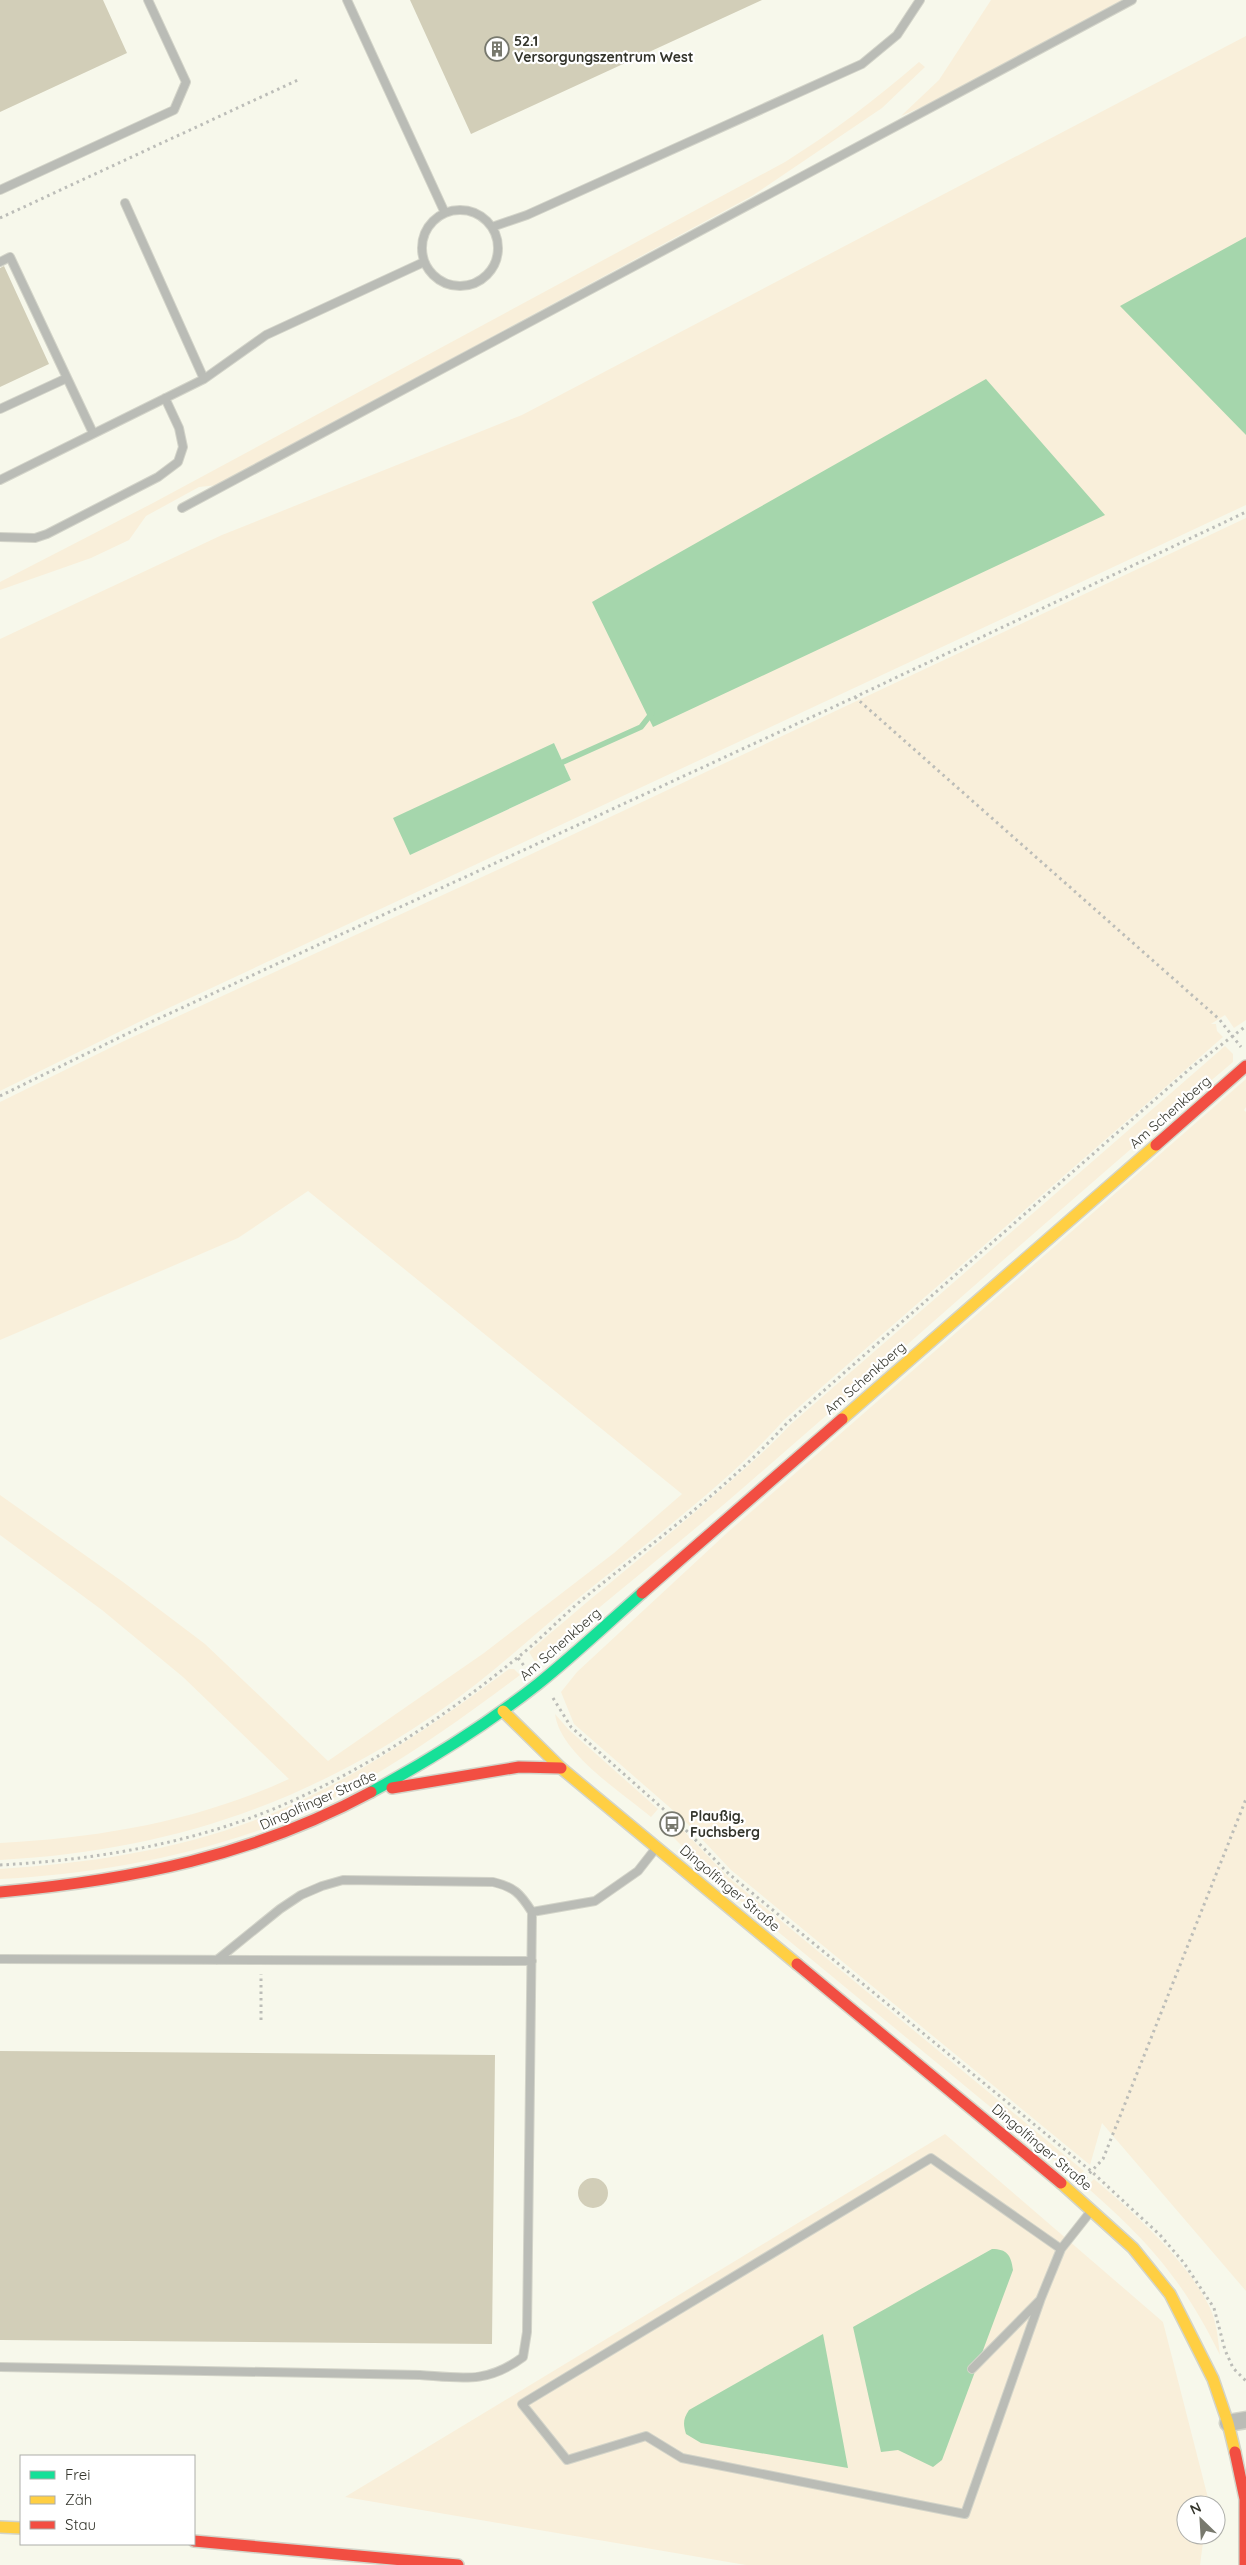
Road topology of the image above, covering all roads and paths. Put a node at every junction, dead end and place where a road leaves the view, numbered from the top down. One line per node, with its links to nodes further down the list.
1 (148, 0): 6 (lane)
2 (347, 0): 8 (lane)
3 (920, 0): 10 (lane)
4 (1132, 0): 19 (lane)
5 (300, 79): 9 (path)
6 (0, 190)
7 (125, 203): 14 (lane)
8 (445, 213): 10 (lane); 12 (lane)
9 (0, 218)
10 (492, 227): 12 (lane)
11 (0, 262): 13 (lane)
12 (424, 262): 14 (lane)
13 (67, 378): 16 (lane); 17 (lane)
14 (204, 379): 15 (lane)
15 (165, 398): 17 (lane); 21 (lane)
16 (0, 410)
17 (93, 433): 18 (lane)
18 (0, 480)
19 (182, 508)
20 (1246, 512): 22 (path)
21 (0, 537)
22 (855, 697): 24 (path); 27 (path)
23 (1246, 1026): 24 (path)
24 (1231, 1037): 25 (path); 28 (path)
25 (1246, 1053)
26 (1246, 1066): 29 (main road, Am Schenkberg)
27 (0, 1096)
28 (518, 1658): 29 (path); 35 (path)
29 (539, 1683): 30 (main road, Am Schenkberg); 43 (path)
30 (503, 1711): 31 (main road, Dingolfinger Straße); 32 (main road, Dingolfinger Straße)
31 (561, 1768): 32 (main road); 34 (main road, Dingolfinger Straße)
32 (381, 1789): 36 (main road, Dingolfinger Straße)
33 (1246, 1798): 43 (path)
34 (657, 1847): 37 (lane); 44 (main road, Dingolfinger Straße)
35 (0, 1865)
36 (0, 1892)
37 (532, 1912): 39 (lane); 41 (lane)
38 (0, 1959): 39 (lane)
39 (216, 1960): 40 (lane)
40 (262, 1960): 41 (lane); 42 (path)
41 (532, 1960): 48 (lane)
42 (261, 2020)
43 (1091, 2171): 44 (path); 50 (path)
44 (1072, 2192): 45 (main road, Dingolfinger Straße)
45 (1092, 2209): 46 (lane); 52 (main road, Dingolfinger Straße)
46 (1061, 2249): 47 (lane); 47 (lane)
47 (1041, 2298): 49 (lane)
48 (0, 2367)
49 (972, 2369)
50 (1246, 2381)
51 (1246, 2420): 52 (street)
52 (1228, 2423): 57 (main road, Dingolfinger Straße)
53 (0, 2527): 54 (main road)
54 (20, 2528)
55 (195, 2541): 56 (main road)
56 (458, 2565)
57 (1245, 2565)

